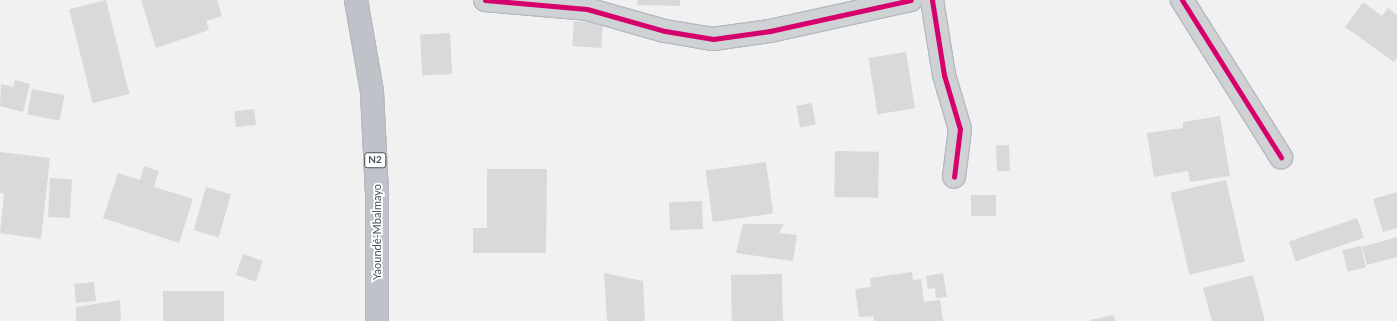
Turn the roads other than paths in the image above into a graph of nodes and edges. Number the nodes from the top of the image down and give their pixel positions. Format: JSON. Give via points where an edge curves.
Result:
{"nodes":[{"id":1,"x":356,"y":0,"type":"edge"},
{"id":2,"x":485,"y":0,"type":"edge"},
{"id":3,"x":911,"y":0,"type":"edge"},
{"id":4,"x":932,"y":0,"type":"edge"},
{"id":5,"x":1182,"y":0,"type":"edge"},
{"id":6,"x":1281,"y":157,"type":"dead end"},
{"id":7,"x":954,"y":177,"type":"dead end"},
{"id":8,"x":377,"y":321,"type":"edge"}],
"edges":[{"from":1,"to":8,"type":"highway","name":"Yaoundé-Mbalmayo","number":"N2","via":[[372,92],[377,196]]},
{"from":2,"to":3,"type":"street","via":[[587,9],[665,31],[713,39],[770,31]]},
{"from":4,"to":7,"type":"street","via":[[944,75],[960,129]]},
{"from":5,"to":6,"type":"street"}]}
